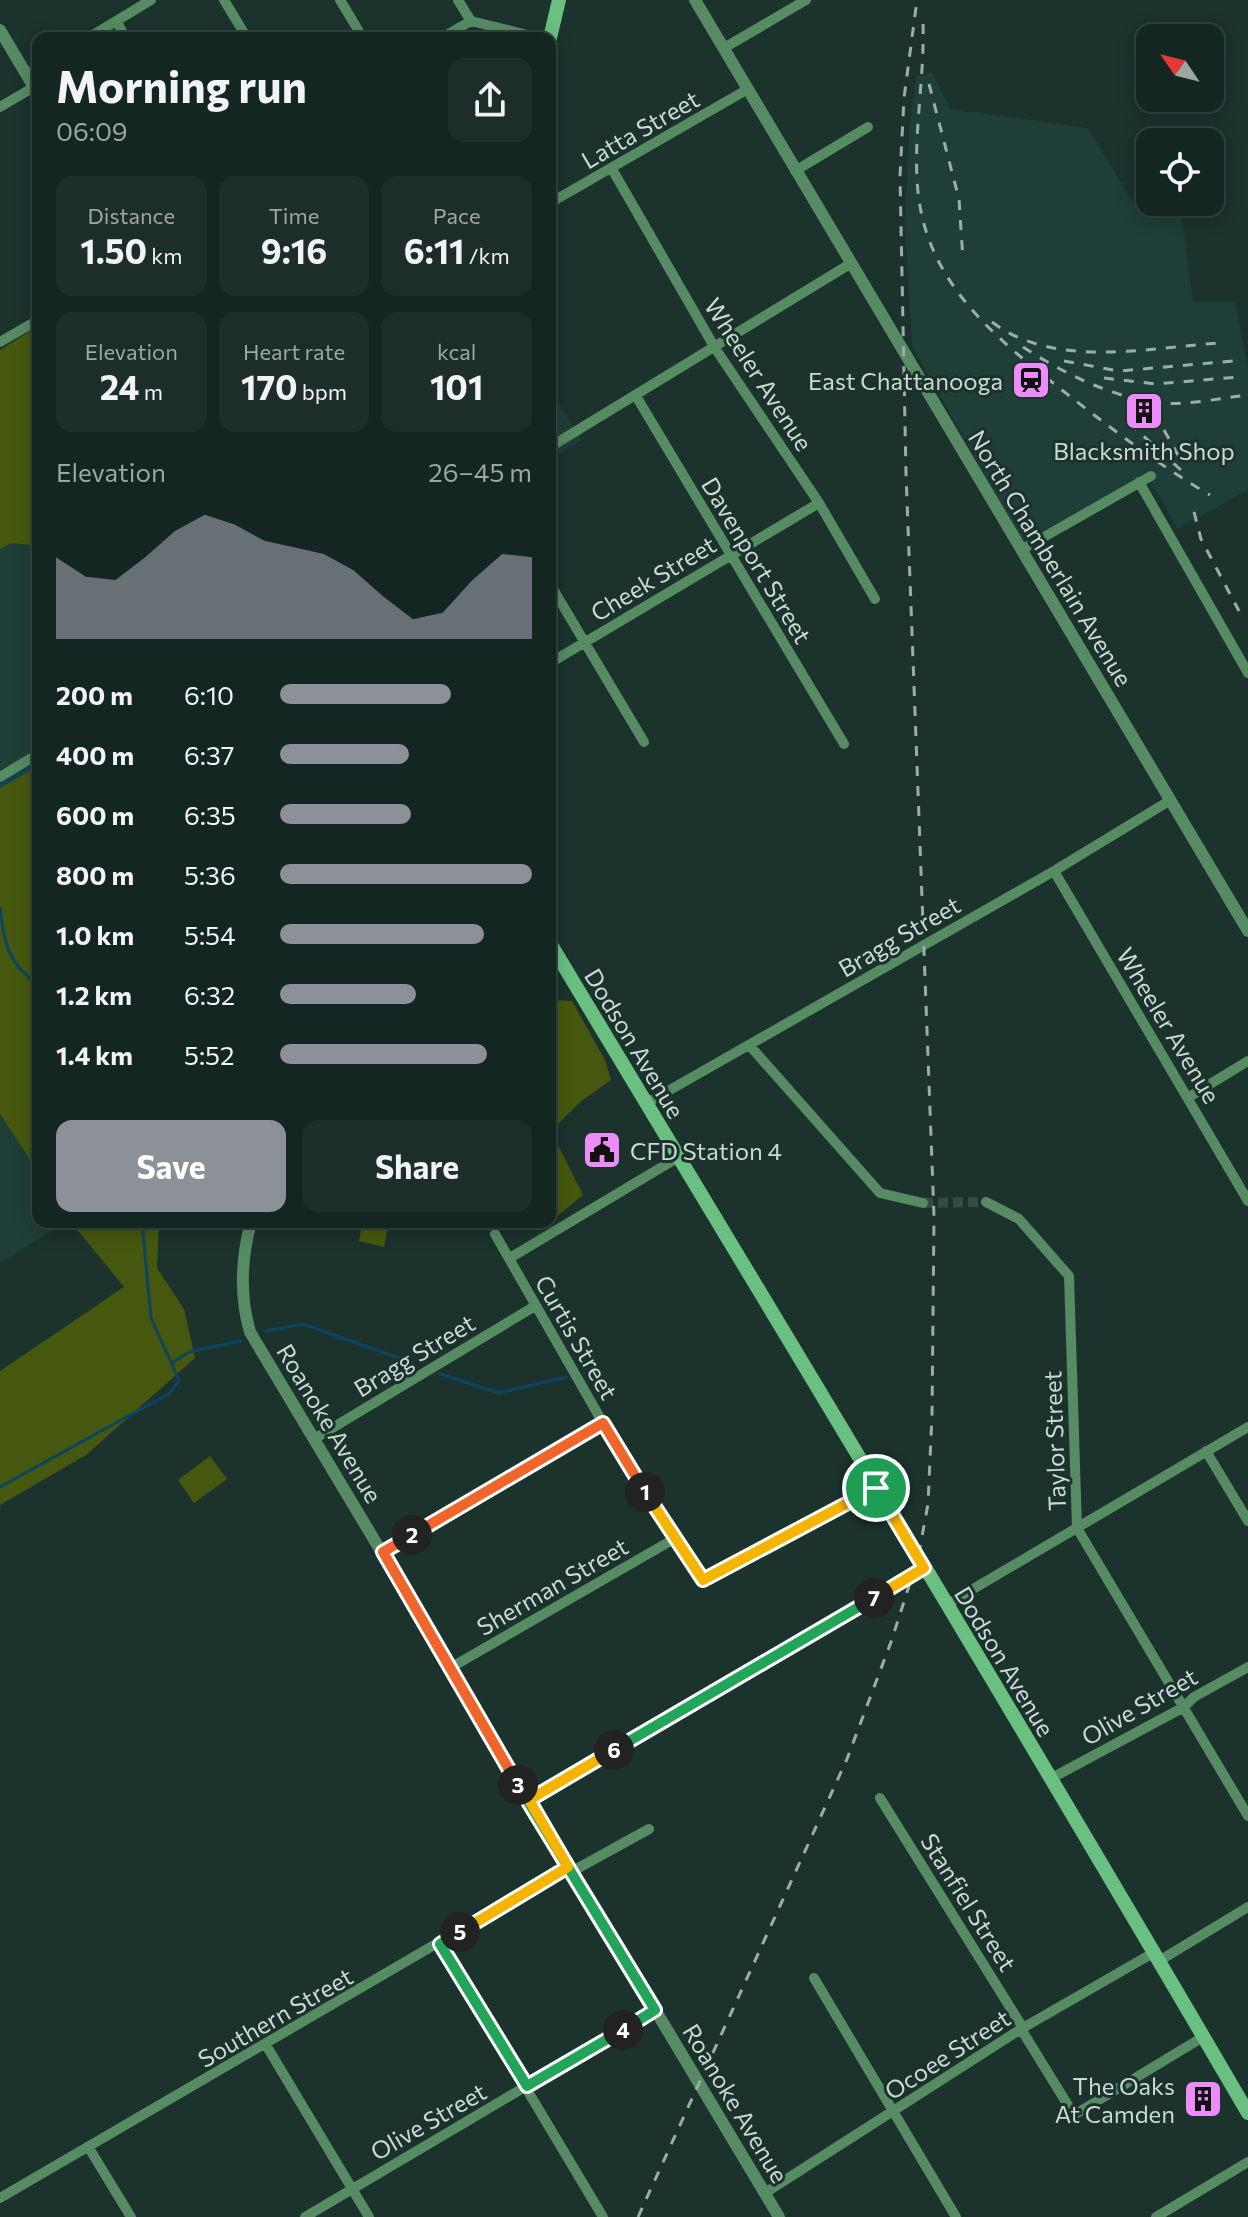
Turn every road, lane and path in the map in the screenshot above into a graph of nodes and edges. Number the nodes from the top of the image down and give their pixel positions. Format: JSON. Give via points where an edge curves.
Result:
{"nodes":[{"id":1,"x":151,"y":0,"type":"edge"},
{"id":2,"x":224,"y":0,"type":"edge"},
{"id":3,"x":340,"y":0,"type":"edge"},
{"id":4,"x":458,"y":0,"type":"edge"},
{"id":5,"x":559,"y":0,"type":"edge"},
{"id":6,"x":695,"y":0,"type":"edge"},
{"id":7,"x":806,"y":0,"type":"edge"},
{"id":8,"x":116,"y":21,"type":"junction"},
{"id":9,"x":471,"y":21,"type":"junction"},
{"id":10,"x":0,"y":30,"type":"edge"},
{"id":11,"x":98,"y":32,"type":"edge"},
{"id":12,"x":122,"y":32,"type":"edge"},
{"id":13,"x":243,"y":32,"type":"edge"},
{"id":14,"x":359,"y":32,"type":"edge"},
{"id":15,"x":452,"y":32,"type":"edge"},
{"id":16,"x":516,"y":32,"type":"edge"},
{"id":17,"x":551,"y":32,"type":"edge"},
{"id":18,"x":724,"y":48,"type":"junction"},
{"id":19,"x":32,"y":71,"type":"edge"},
{"id":20,"x":748,"y":89,"type":"junction"},
{"id":21,"x":32,"y":93,"type":"edge"},
{"id":22,"x":0,"y":107,"type":"edge"},
{"id":23,"x":868,"y":127,"type":"dead end"},
{"id":24,"x":612,"y":169,"type":"junction"},
{"id":25,"x":795,"y":171,"type":"junction"},
{"id":26,"x":556,"y":200,"type":"edge"},
{"id":27,"x":850,"y":264,"type":"junction"},
{"id":28,"x":32,"y":323,"type":"edge"},
{"id":29,"x":0,"y":342,"type":"edge"},
{"id":30,"x":715,"y":348,"type":"junction"},
{"id":31,"x":636,"y":396,"type":"junction"},
{"id":32,"x":556,"y":443,"type":"edge"},
{"id":33,"x":1151,"y":476,"type":"dead end"},
{"id":34,"x":1139,"y":482,"type":"junction"},
{"id":35,"x":819,"y":503,"type":"junction"},
{"id":36,"x":1021,"y":550,"type":"junction"},
{"id":37,"x":730,"y":555,"type":"junction"},
{"id":38,"x":556,"y":594,"type":"edge"},
{"id":39,"x":875,"y":599,"type":"dead end"},
{"id":40,"x":585,"y":642,"type":"junction"},
{"id":41,"x":556,"y":659,"type":"edge"},
{"id":42,"x":1248,"y":673,"type":"edge"},
{"id":43,"x":644,"y":742,"type":"dead end"},
{"id":44,"x":844,"y":744,"type":"dead end"},
{"id":45,"x":32,"y":758,"type":"edge"},
{"id":46,"x":0,"y":777,"type":"edge"},
{"id":47,"x":1169,"y":801,"type":"junction"},
{"id":48,"x":1054,"y":871,"type":"junction"},
{"id":49,"x":1248,"y":931,"type":"edge"},
{"id":50,"x":556,"y":953,"type":"edge"},
{"id":51,"x":750,"y":1046,"type":"junction"},
{"id":52,"x":1248,"y":1061,"type":"edge"},
{"id":53,"x":1189,"y":1097,"type":"junction"},
{"id":54,"x":647,"y":1103,"type":"junction"},
{"id":55,"x":677,"y":1158,"type":"junction"},
{"id":56,"x":1248,"y":1201,"type":"edge"},
{"id":57,"x":986,"y":1202,"type":"tunnel mouth"},
{"id":58,"x":923,"y":1203,"type":"tunnel mouth"},
{"id":59,"x":250,"y":1228,"type":"edge"},
{"id":60,"x":495,"y":1234,"type":"dead end"},
{"id":61,"x":510,"y":1258,"type":"junction"},
{"id":62,"x":535,"y":1306,"type":"junction"},
{"id":63,"x":603,"y":1423,"type":"junction"},
{"id":64,"x":1248,"y":1427,"type":"edge"},
{"id":65,"x":314,"y":1439,"type":"junction"},
{"id":66,"x":1206,"y":1451,"type":"junction"},
{"id":67,"x":876,"y":1488,"type":"junction"},
{"id":68,"x":1248,"y":1521,"type":"edge"},
{"id":69,"x":1077,"y":1528,"type":"junction"},
{"id":70,"x":674,"y":1539,"type":"junction"},
{"id":71,"x":383,"y":1552,"type":"junction"},
{"id":72,"x":924,"y":1568,"type":"junction"},
{"id":73,"x":946,"y":1605,"type":"junction"},
{"id":74,"x":1248,"y":1667,"type":"edge"},
{"id":75,"x":450,"y":1668,"type":"junction"},
{"id":76,"x":1184,"y":1707,"type":"junction"},
{"id":77,"x":1050,"y":1779,"type":"junction"},
{"id":78,"x":880,"y":1798,"type":"dead end"},
{"id":79,"x":529,"y":1800,"type":"junction"},
{"id":80,"x":1248,"y":1816,"type":"edge"},
{"id":81,"x":649,"y":1829,"type":"dead end"},
{"id":82,"x":569,"y":1870,"type":"junction"},
{"id":83,"x":1248,"y":1907,"type":"edge"},
{"id":84,"x":440,"y":1944,"type":"junction"},
{"id":85,"x":1156,"y":1957,"type":"junction"},
{"id":86,"x":814,"y":1978,"type":"dead end"},
{"id":87,"x":655,"y":2010,"type":"junction"},
{"id":88,"x":1022,"y":2028,"type":"junction"},
{"id":89,"x":1203,"y":2037,"type":"junction"},
{"id":90,"x":266,"y":2045,"type":"junction"},
{"id":91,"x":527,"y":2086,"type":"junction"},
{"id":92,"x":892,"y":2112,"type":"junction"},
{"id":93,"x":1248,"y":2113,"type":"edge"},
{"id":94,"x":89,"y":2148,"type":"junction"},
{"id":95,"x":1248,"y":2162,"type":"edge"},
{"id":96,"x":352,"y":2189,"type":"junction"},
{"id":97,"x":765,"y":2193,"type":"junction"},
{"id":98,"x":0,"y":2198,"type":"edge"},
{"id":99,"x":131,"y":2217,"type":"edge"},
{"id":100,"x":305,"y":2217,"type":"edge"},
{"id":101,"x":369,"y":2217,"type":"edge"},
{"id":102,"x":603,"y":2217,"type":"edge"},
{"id":103,"x":779,"y":2217,"type":"edge"},
{"id":104,"x":956,"y":2217,"type":"edge"},
{"id":105,"x":1156,"y":2217,"type":"edge"}],
"edges":[{"from":1,"to":8,"type":"street"},
{"from":2,"to":13,"type":"street"},
{"from":3,"to":14,"type":"street"},
{"from":4,"to":9,"type":"street"},
{"from":5,"to":17,"type":"main road"},
{"from":6,"to":18,"type":"street","name":"North Chamberlain Avenue"},
{"from":7,"to":18,"type":"street"},
{"from":8,"to":11,"type":"street"},
{"from":8,"to":12,"type":"street"},
{"from":9,"to":15,"type":"street"},
{"from":9,"to":16,"type":"street"},
{"from":10,"to":19,"type":"street"},
{"from":18,"to":20,"type":"street","name":"North Chamberlain Avenue"},
{"from":20,"to":24,"type":"street","name":"Latta Street"},
{"from":20,"to":25,"type":"street","name":"North Chamberlain Avenue"},
{"from":21,"to":22,"type":"street"},
{"from":23,"to":25,"type":"street"},
{"from":24,"to":26,"type":"street","name":"Latta Street"},
{"from":24,"to":30,"type":"street","name":"Wheeler Avenue"},
{"from":25,"to":27,"type":"street","name":"North Chamberlain Avenue"},
{"from":27,"to":30,"type":"street"},
{"from":27,"to":36,"type":"street","name":"North Chamberlain Avenue"},
{"from":28,"to":29,"type":"street"},
{"from":30,"to":31,"type":"street"},
{"from":30,"to":35,"type":"street","name":"Wheeler Avenue"},
{"from":31,"to":32,"type":"street"},
{"from":31,"to":37,"type":"street","name":"Davenport Street"},
{"from":33,"to":34,"type":"street"},
{"from":34,"to":36,"type":"street"},
{"from":34,"to":42,"type":"street"},
{"from":35,"to":37,"type":"street","name":"Cheek Street"},
{"from":35,"to":39,"type":"street","name":"Wheeler Avenue"},
{"from":36,"to":47,"type":"street","name":"North Chamberlain Avenue"},
{"from":37,"to":40,"type":"street","name":"Cheek Street"},
{"from":37,"to":44,"type":"street","name":"Davenport Street"},
{"from":38,"to":40,"type":"street"},
{"from":40,"to":41,"type":"street","name":"Cheek Street"},
{"from":40,"to":43,"type":"street"},
{"from":45,"to":46,"type":"street"},
{"from":47,"to":48,"type":"street","name":"Bragg Street"},
{"from":47,"to":49,"type":"street","name":"North Chamberlain Avenue"},
{"from":48,"to":51,"type":"street","name":"Bragg Street"},
{"from":48,"to":53,"type":"street","name":"Wheeler Avenue"},
{"from":50,"to":54,"type":"main road","name":"Dodson Avenue"},
{"from":51,"to":54,"type":"street","name":"Bragg Street"},
{"from":51,"to":58,"type":"street","via":[[880,1193]]},
{"from":52,"to":53,"type":"street"},
{"from":53,"to":56,"type":"street","name":"Wheeler Avenue"},
{"from":54,"to":55,"type":"main road","name":"Dodson Avenue"},
{"from":55,"to":61,"type":"street"},
{"from":55,"to":67,"type":"main road","name":"Dodson Avenue","via":[[809,1368]]},
{"from":57,"to":69,"type":"street","name":"Taylor Street","via":[[1019,1219],[1069,1276]]},
{"from":59,"to":65,"type":"street","name":"Roanoke Avenue","via":[[241,1275],[243,1308],[255,1341]]},
{"from":60,"to":61,"type":"street","name":"Curtis Street"},
{"from":61,"to":62,"type":"street","name":"Curtis Street"},
{"from":62,"to":63,"type":"street","name":"Curtis Street"},
{"from":62,"to":65,"type":"street","name":"Bragg Street"},
{"from":63,"to":70,"type":"street","name":"Curtis Street"},
{"from":63,"to":71,"type":"street"},
{"from":64,"to":66,"type":"street"},
{"from":65,"to":71,"type":"street","name":"Roanoke Avenue"},
{"from":66,"to":68,"type":"street"},
{"from":66,"to":69,"type":"street"},
{"from":67,"to":70,"type":"street","name":"Curtis Street","via":[[703,1580]]},
{"from":67,"to":72,"type":"main road","name":"Dodson Avenue"},
{"from":69,"to":73,"type":"street"},
{"from":69,"to":76,"type":"street","name":"Taylor Street"},
{"from":70,"to":75,"type":"street","name":"Sherman Street"},
{"from":71,"to":75,"type":"street","name":"Roanoke Avenue"},
{"from":72,"to":73,"type":"main road","name":"Dodson Avenue"},
{"from":72,"to":79,"type":"street"},
{"from":73,"to":77,"type":"main road","name":"Dodson Avenue"},
{"from":74,"to":76,"type":"street","name":"Olive Street"},
{"from":75,"to":79,"type":"street","name":"Roanoke Avenue"},
{"from":76,"to":77,"type":"street","name":"Olive Street"},
{"from":76,"to":80,"type":"street","name":"Taylor Street"},
{"from":77,"to":85,"type":"main road","name":"Dodson Avenue"},
{"from":78,"to":88,"type":"street","name":"Stanfiel Street"},
{"from":79,"to":82,"type":"street","name":"Roanoke Avenue"},
{"from":81,"to":82,"type":"street","name":"Southern Street"},
{"from":82,"to":84,"type":"street","name":"Southern Street"},
{"from":82,"to":87,"type":"street","name":"Roanoke Avenue"},
{"from":83,"to":85,"type":"street","name":"Ocoee Street"},
{"from":84,"to":90,"type":"street","name":"Southern Street"},
{"from":84,"to":91,"type":"street"},
{"from":85,"to":88,"type":"street","name":"Ocoee Street"},
{"from":85,"to":89,"type":"main road","name":"Dodson Avenue"},
{"from":86,"to":92,"type":"street"},
{"from":87,"to":91,"type":"street","name":"Olive Street"},
{"from":87,"to":97,"type":"street","name":"Roanoke Avenue"},
{"from":88,"to":89,"type":"street","name":"Stanfiel Street","via":[[1074,2115]]},
{"from":88,"to":92,"type":"street","name":"Ocoee Street"},
{"from":89,"to":93,"type":"main road","name":"Dodson Avenue"},
{"from":90,"to":94,"type":"street","name":"Southern Street"},
{"from":90,"to":96,"type":"street"},
{"from":91,"to":96,"type":"street","name":"Olive Street"},
{"from":91,"to":102,"type":"street"},
{"from":92,"to":97,"type":"street","name":"Ocoee Street"},
{"from":92,"to":104,"type":"street"},
{"from":94,"to":98,"type":"street","name":"Southern Street"},
{"from":94,"to":99,"type":"street"},
{"from":95,"to":105,"type":"street"},
{"from":96,"to":100,"type":"street","name":"Olive Street"},
{"from":96,"to":101,"type":"street"},
{"from":97,"to":103,"type":"street","name":"Roanoke Avenue"}]}
